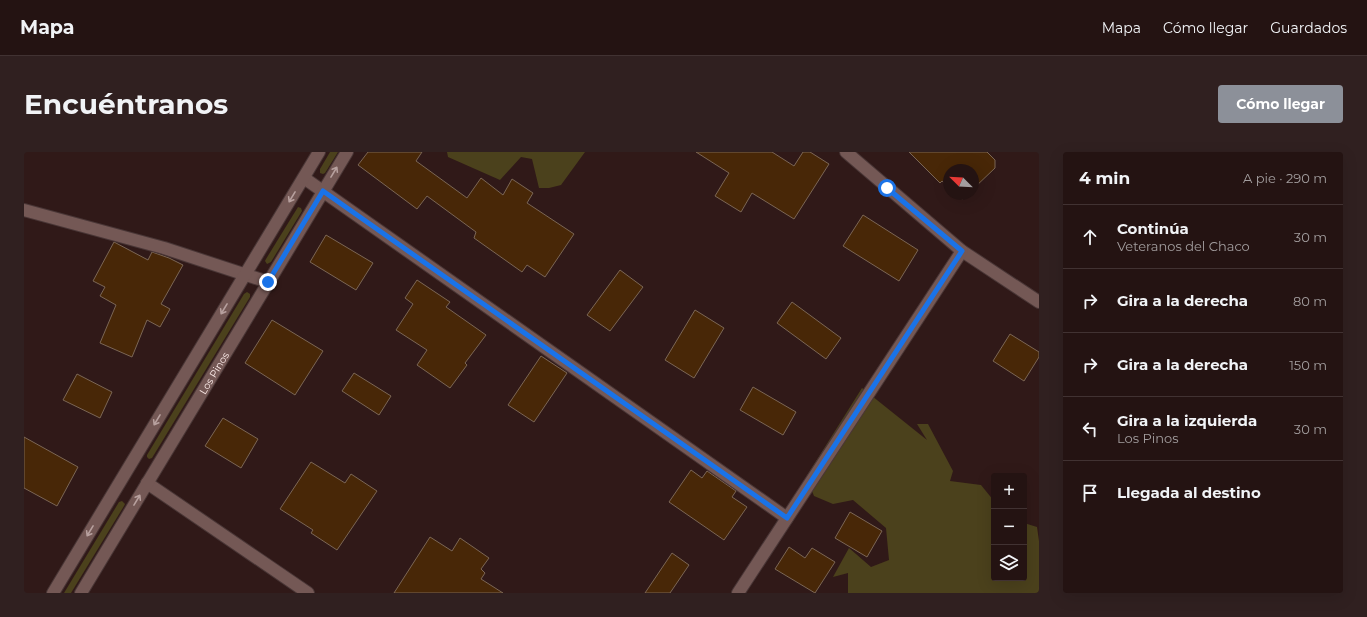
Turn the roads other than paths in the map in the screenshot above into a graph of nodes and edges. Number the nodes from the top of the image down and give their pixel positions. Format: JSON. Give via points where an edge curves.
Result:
{"nodes":[{"id":1,"x":319,"y":152,"type":"edge"},
{"id":2,"x":347,"y":152,"type":"edge"},
{"id":3,"x":846,"y":152,"type":"edge"},
{"id":4,"x":304,"y":178,"type":"junction"},
{"id":5,"x":323,"y":191,"type":"junction"},
{"id":6,"x":24,"y":210,"type":"edge"},
{"id":7,"x":962,"y":251,"type":"junction"},
{"id":8,"x":244,"y":275,"type":"junction"},
{"id":9,"x":268,"y":282,"type":"junction"},
{"id":10,"x":1039,"y":302,"type":"edge"},
{"id":11,"x":147,"y":483,"type":"junction"},
{"id":12,"x":787,"y":518,"type":"junction"},
{"id":13,"x":53,"y":593,"type":"edge"},
{"id":14,"x":81,"y":593,"type":"edge"},
{"id":15,"x":308,"y":593,"type":"edge"},
{"id":16,"x":738,"y":593,"type":"edge"}],
"edges":[{"from":1,"to":4,"type":"street"},
{"from":5,"to":2,"type":"street","name":"Los Pinos","one_way":true},
{"from":3,"to":7,"type":"street"},
{"from":4,"to":5,"type":"street"},
{"from":4,"to":8,"type":"street","one_way":true},
{"from":5,"to":9,"type":"street","name":"Los Pinos"},
{"from":5,"to":12,"type":"street"},
{"from":6,"to":8,"type":"street","via":[[164,248]]},
{"from":7,"to":10,"type":"street"},
{"from":7,"to":12,"type":"street"},
{"from":8,"to":9,"type":"street"},
{"from":8,"to":13,"type":"street","one_way":true},
{"from":9,"to":11,"type":"street","name":"Los Pinos"},
{"from":14,"to":11,"type":"street","name":"Los Pinos","one_way":true},
{"from":11,"to":15,"type":"street"},
{"from":12,"to":16,"type":"street"}]}
